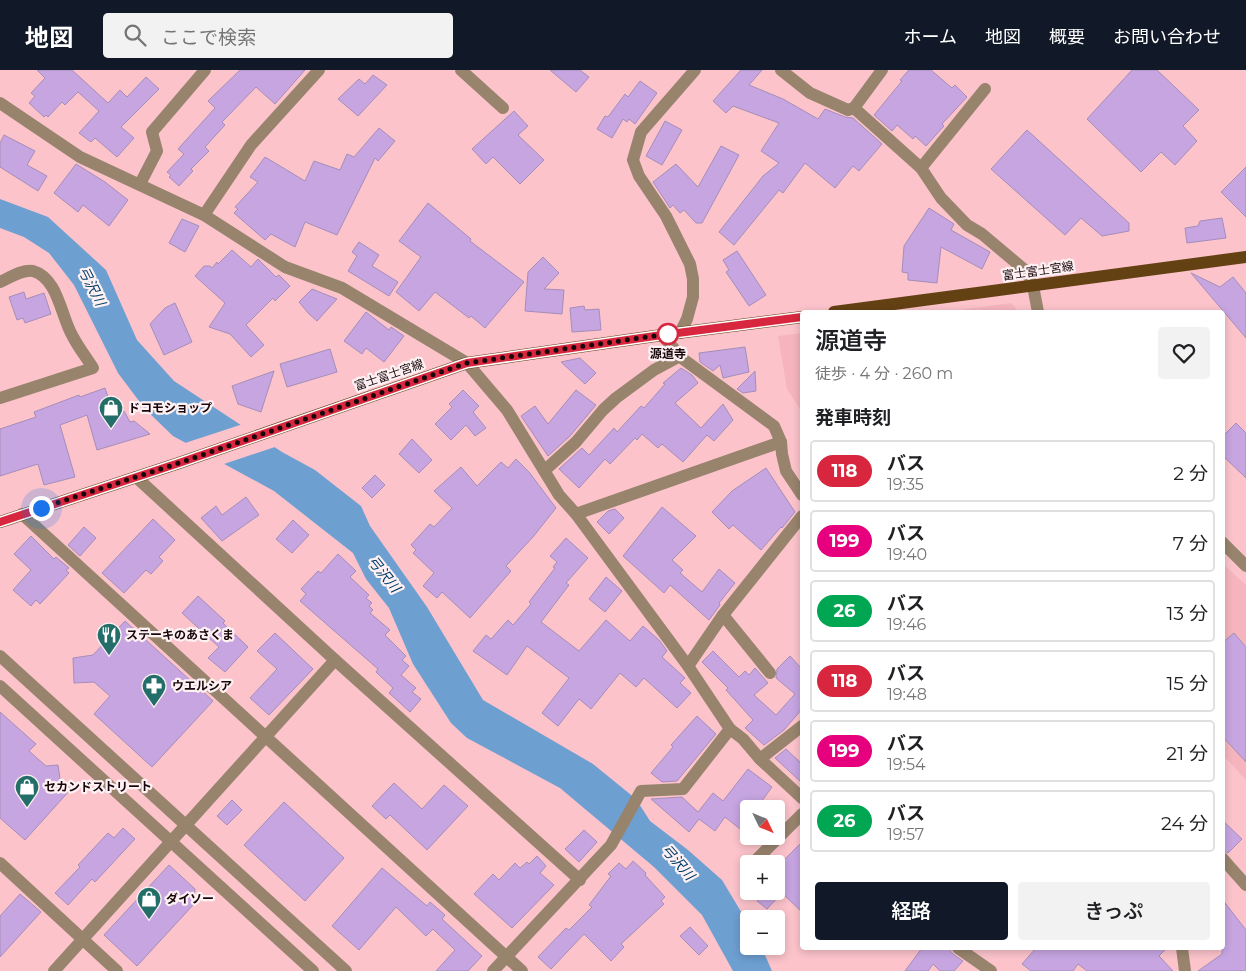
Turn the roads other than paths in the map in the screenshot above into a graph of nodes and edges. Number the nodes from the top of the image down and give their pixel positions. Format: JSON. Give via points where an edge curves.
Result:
{"nodes":[{"id":1,"x":205,"y":70,"type":"edge"},
{"id":2,"x":319,"y":70,"type":"edge"},
{"id":3,"x":461,"y":70,"type":"edge"},
{"id":4,"x":695,"y":70,"type":"edge"},
{"id":5,"x":781,"y":70,"type":"edge"},
{"id":6,"x":882,"y":70,"type":"edge"},
{"id":7,"x":985,"y":90,"type":"dead end"},
{"id":8,"x":0,"y":103,"type":"edge"},
{"id":9,"x":502,"y":108,"type":"dead end"},
{"id":10,"x":854,"y":108,"type":"junction"},
{"id":11,"x":921,"y":168,"type":"junction"},
{"id":12,"x":140,"y":184,"type":"junction"},
{"id":13,"x":204,"y":215,"type":"junction"},
{"id":14,"x":1246,"y":257,"type":"edge"},
{"id":15,"x":0,"y":282,"type":"edge"},
{"id":16,"x":1033,"y":286,"type":"junction"},
{"id":17,"x":849,"y":310,"type":"edge"},
{"id":18,"x":1038,"y":310,"type":"edge"},
{"id":19,"x":800,"y":317,"type":"edge"},
{"id":20,"x":680,"y":333,"type":"junction"},
{"id":21,"x":662,"y":335,"type":"junction"},
{"id":22,"x":680,"y":356,"type":"junction"},
{"id":23,"x":467,"y":363,"type":"junction"},
{"id":24,"x":0,"y":398,"type":"edge"},
{"id":25,"x":781,"y":442,"type":"junction"},
{"id":26,"x":544,"y":470,"type":"junction"},
{"id":27,"x":136,"y":477,"type":"junction"},
{"id":28,"x":800,"y":492,"type":"edge"},
{"id":29,"x":22,"y":514,"type":"junction"},
{"id":30,"x":576,"y":514,"type":"junction"},
{"id":31,"x":800,"y":518,"type":"edge"},
{"id":32,"x":0,"y":522,"type":"edge"},
{"id":33,"x":1225,"y":545,"type":"edge"},
{"id":34,"x":1246,"y":566,"type":"edge"},
{"id":35,"x":723,"y":614,"type":"junction"},
{"id":36,"x":0,"y":656,"type":"edge"},
{"id":37,"x":335,"y":660,"type":"junction"},
{"id":38,"x":688,"y":666,"type":"junction"},
{"id":39,"x":770,"y":673,"type":"dead end"},
{"id":40,"x":0,"y":686,"type":"edge"},
{"id":41,"x":800,"y":728,"type":"edge"},
{"id":42,"x":730,"y":729,"type":"junction"},
{"id":43,"x":266,"y":738,"type":"junction"},
{"id":44,"x":760,"y":759,"type":"junction"},
{"id":45,"x":800,"y":796,"type":"edge"},
{"id":46,"x":800,"y":816,"type":"edge"},
{"id":47,"x":186,"y":825,"type":"junction"},
{"id":48,"x":171,"y":842,"type":"junction"},
{"id":49,"x":761,"y":855,"type":"edge"},
{"id":50,"x":1225,"y":861,"type":"edge"},
{"id":51,"x":0,"y":863,"type":"edge"},
{"id":52,"x":580,"y":880,"type":"junction"},
{"id":53,"x":1246,"y":885,"type":"edge"},
{"id":54,"x":82,"y":939,"type":"junction"},
{"id":55,"x":961,"y":950,"type":"edge"},
{"id":56,"x":1182,"y":950,"type":"edge"},
{"id":57,"x":506,"y":957,"type":"junction"},
{"id":58,"x":54,"y":971,"type":"edge"},
{"id":59,"x":117,"y":971,"type":"edge"},
{"id":60,"x":313,"y":971,"type":"edge"},
{"id":61,"x":346,"y":971,"type":"edge"},
{"id":62,"x":493,"y":971,"type":"edge"},
{"id":63,"x":522,"y":971,"type":"edge"},
{"id":64,"x":991,"y":971,"type":"edge"},
{"id":65,"x":1185,"y":971,"type":"edge"}],
"edges":[{"from":1,"to":12,"type":"street","via":[[152,132],[157,151]]},
{"from":2,"to":13,"type":"street","via":[[251,145]]},
{"from":3,"to":9,"type":"street"},
{"from":4,"to":20,"type":"street","via":[[641,132],[633,160],[690,264],[693,297]]},
{"from":5,"to":10,"type":"street","via":[[810,93],[848,110]]},
{"from":6,"to":10,"type":"street"},
{"from":7,"to":11,"type":"street"},
{"from":8,"to":12,"type":"street","via":[[80,157]]},
{"from":10,"to":11,"type":"street"},
{"from":11,"to":16,"type":"street","via":[[940,198],[967,225],[1026,271]]},
{"from":12,"to":13,"type":"street"},
{"from":13,"to":23,"type":"street","via":[[284,267],[342,288]]},
{"from":14,"to":16,"type":"main road","name":"富士富士宮線"},
{"from":15,"to":24,"type":"street","via":[[32,271],[48,279],[71,334],[94,368]]},
{"from":16,"to":17,"type":"main road","name":"富士富士宮線"},
{"from":16,"to":18,"type":"street"},
{"from":19,"to":20,"type":"main road","name":"富士富士宮線"},
{"from":20,"to":21,"type":"main road","name":"富士富士宮線"},
{"from":21,"to":22,"type":"street"},
{"from":21,"to":23,"type":"main road","name":"富士富士宮線"},
{"from":22,"to":25,"type":"street","via":[[774,426]]},
{"from":22,"to":26,"type":"street","via":[[654,370],[616,398],[576,442]]},
{"from":23,"to":26,"type":"street","via":[[507,410]]},
{"from":23,"to":27,"type":"main road","name":"富士富士宮線"},
{"from":25,"to":28,"type":"street","via":[[786,471]]},
{"from":25,"to":30,"type":"street"},
{"from":26,"to":30,"type":"street","via":[[559,495]]},
{"from":27,"to":29,"type":"main road","name":"富士富士宮線"},
{"from":27,"to":37,"type":"street"},
{"from":29,"to":32,"type":"main road","name":"富士富士宮線"},
{"from":29,"to":43,"type":"street"},
{"from":30,"to":38,"type":"street"},
{"from":31,"to":35,"type":"street"},
{"from":33,"to":34,"type":"street"},
{"from":35,"to":38,"type":"street"},
{"from":35,"to":39,"type":"street"},
{"from":36,"to":47,"type":"street"},
{"from":37,"to":43,"type":"street"},
{"from":37,"to":52,"type":"street"},
{"from":38,"to":42,"type":"street"},
{"from":40,"to":48,"type":"street"},
{"from":41,"to":44,"type":"street"},
{"from":42,"to":44,"type":"street"},
{"from":42,"to":52,"type":"street","via":[[684,788],[641,791],[612,845]]},
{"from":43,"to":47,"type":"street"},
{"from":43,"to":57,"type":"street"},
{"from":44,"to":45,"type":"street"},
{"from":46,"to":49,"type":"street"},
{"from":47,"to":48,"type":"street"},
{"from":47,"to":61,"type":"street"},
{"from":48,"to":54,"type":"street"},
{"from":48,"to":60,"type":"street"},
{"from":50,"to":53,"type":"street"},
{"from":51,"to":54,"type":"street"},
{"from":52,"to":57,"type":"street"},
{"from":54,"to":58,"type":"street"},
{"from":54,"to":59,"type":"street"},
{"from":55,"to":64,"type":"street"},
{"from":56,"to":65,"type":"street"},
{"from":57,"to":62,"type":"street"},
{"from":57,"to":63,"type":"street"}]}
